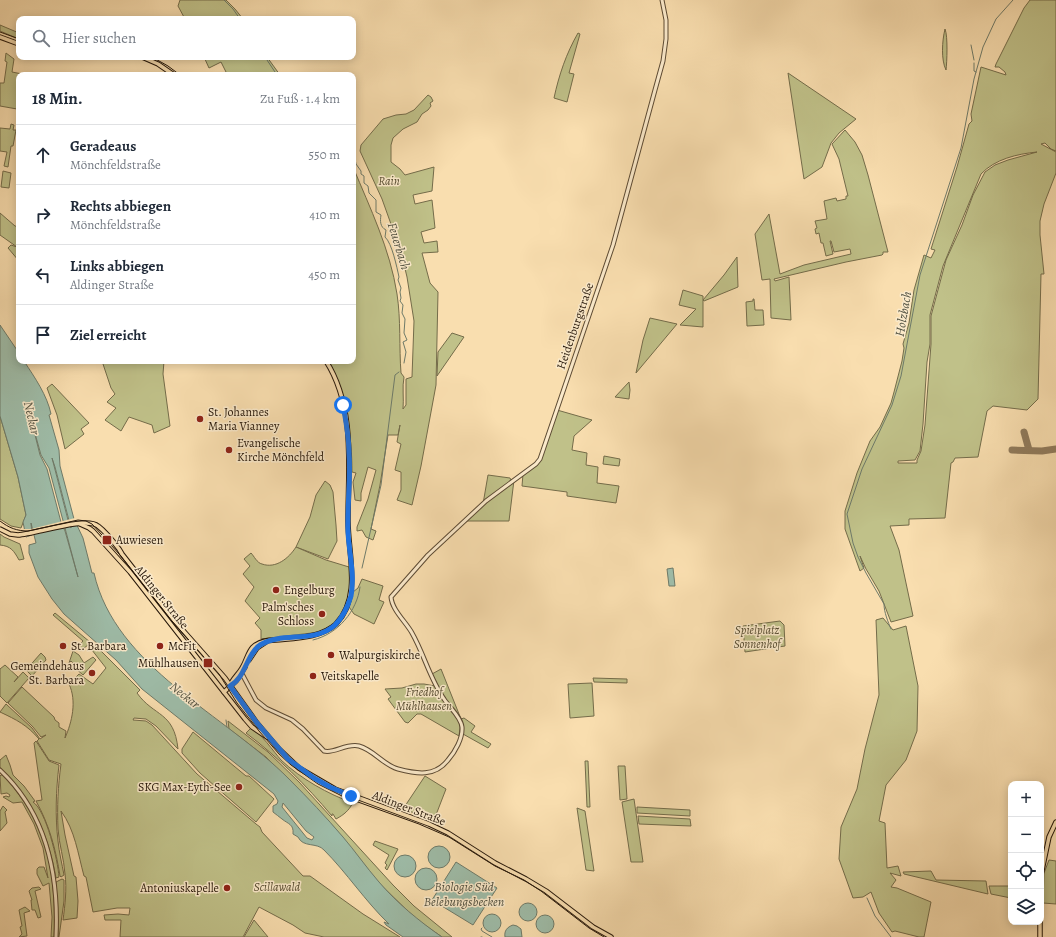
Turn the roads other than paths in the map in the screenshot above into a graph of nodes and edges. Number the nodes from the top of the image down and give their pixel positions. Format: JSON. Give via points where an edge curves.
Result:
{"nodes":[{"id":1,"x":662,"y":0,"type":"edge"},
{"id":2,"x":0,"y":36,"type":"edge"},
{"id":3,"x":16,"y":43,"type":"edge"},
{"id":4,"x":149,"y":60,"type":"edge"},
{"id":5,"x":170,"y":72,"type":"edge"},
{"id":6,"x":328,"y":364,"type":"edge"},
{"id":7,"x":79,"y":524,"type":"junction"},
{"id":8,"x":0,"y":529,"type":"edge"},
{"id":9,"x":122,"y":554,"type":"junction"},
{"id":10,"x":116,"y":557,"type":"junction"},
{"id":11,"x":241,"y":672,"type":"junction"},
{"id":12,"x":225,"y":679,"type":"junction"},
{"id":13,"x":232,"y":681,"type":"junction"},
{"id":14,"x":236,"y":681,"type":"junction"},
{"id":15,"x":247,"y":682,"type":"junction"},
{"id":16,"x":230,"y":686,"type":"junction"},
{"id":17,"x":224,"y":692,"type":"junction"},
{"id":18,"x":271,"y":741,"type":"junction"},
{"id":19,"x":0,"y":770,"type":"edge"},
{"id":20,"x":1056,"y":822,"type":"edge"},
{"id":21,"x":1044,"y":861,"type":"edge"},
{"id":22,"x":1040,"y":925,"type":"edge"},
{"id":23,"x":56,"y":937,"type":"edge"},
{"id":24,"x":611,"y":937,"type":"edge"},
{"id":25,"x":1040,"y":937,"type":"edge"}],
"edges":[{"from":1,"to":15,"type":"street","name":"Heidenburgstraße","via":[[666,20],[663,60],[613,245],[540,459],[486,501],[428,555],[391,597],[394,606],[412,632],[443,698],[461,723],[462,732],[450,758],[439,769],[424,773],[390,766],[358,746],[326,752],[292,720],[266,708],[256,700]]},
{"from":2,"to":3,"type":"main road"},
{"from":4,"to":5,"type":"main road"},
{"from":6,"to":11,"type":"main road","via":[[337,383],[348,434],[351,595],[344,613],[336,624],[325,632],[263,641],[250,651]]},
{"from":7,"to":8,"type":"main road","via":[[18,535]]},
{"from":7,"to":9,"type":"main road","name":"Aldinger Straße","via":[[98,525]]},
{"from":7,"to":10,"type":"main road","name":"Aldinger Straße","via":[[93,531]]},
{"from":9,"to":10,"type":"main road"},
{"from":9,"to":12,"type":"main road","name":"Aldinger Straße","via":[[172,618]]},
{"from":10,"to":17,"type":"main road","name":"Aldinger Straße"},
{"from":11,"to":13,"type":"main road"},
{"from":11,"to":14,"type":"main road"},
{"from":11,"to":15,"type":"street"},
{"from":12,"to":13,"type":"main road"},
{"from":12,"to":16,"type":"main road","name":"Aldinger Straße"},
{"from":13,"to":16,"type":"main road"},
{"from":14,"to":15,"type":"street"},
{"from":14,"to":16,"type":"main road"},
{"from":16,"to":17,"type":"main road"},
{"from":16,"to":18,"type":"main road","name":"Aldinger Straße"},
{"from":17,"to":18,"type":"main road","name":"Aldinger Straße","via":[[248,724]]},
{"from":18,"to":24,"type":"main road","name":"Aldinger Straße","via":[[299,768],[330,787],[438,828],[546,891],[593,927]]},
{"from":19,"to":23,"type":"street","via":[[26,801],[44,837],[55,887]]},
{"from":20,"to":21,"type":"main road","via":[[1049,837]]},
{"from":22,"to":25,"type":"main road"}]}
